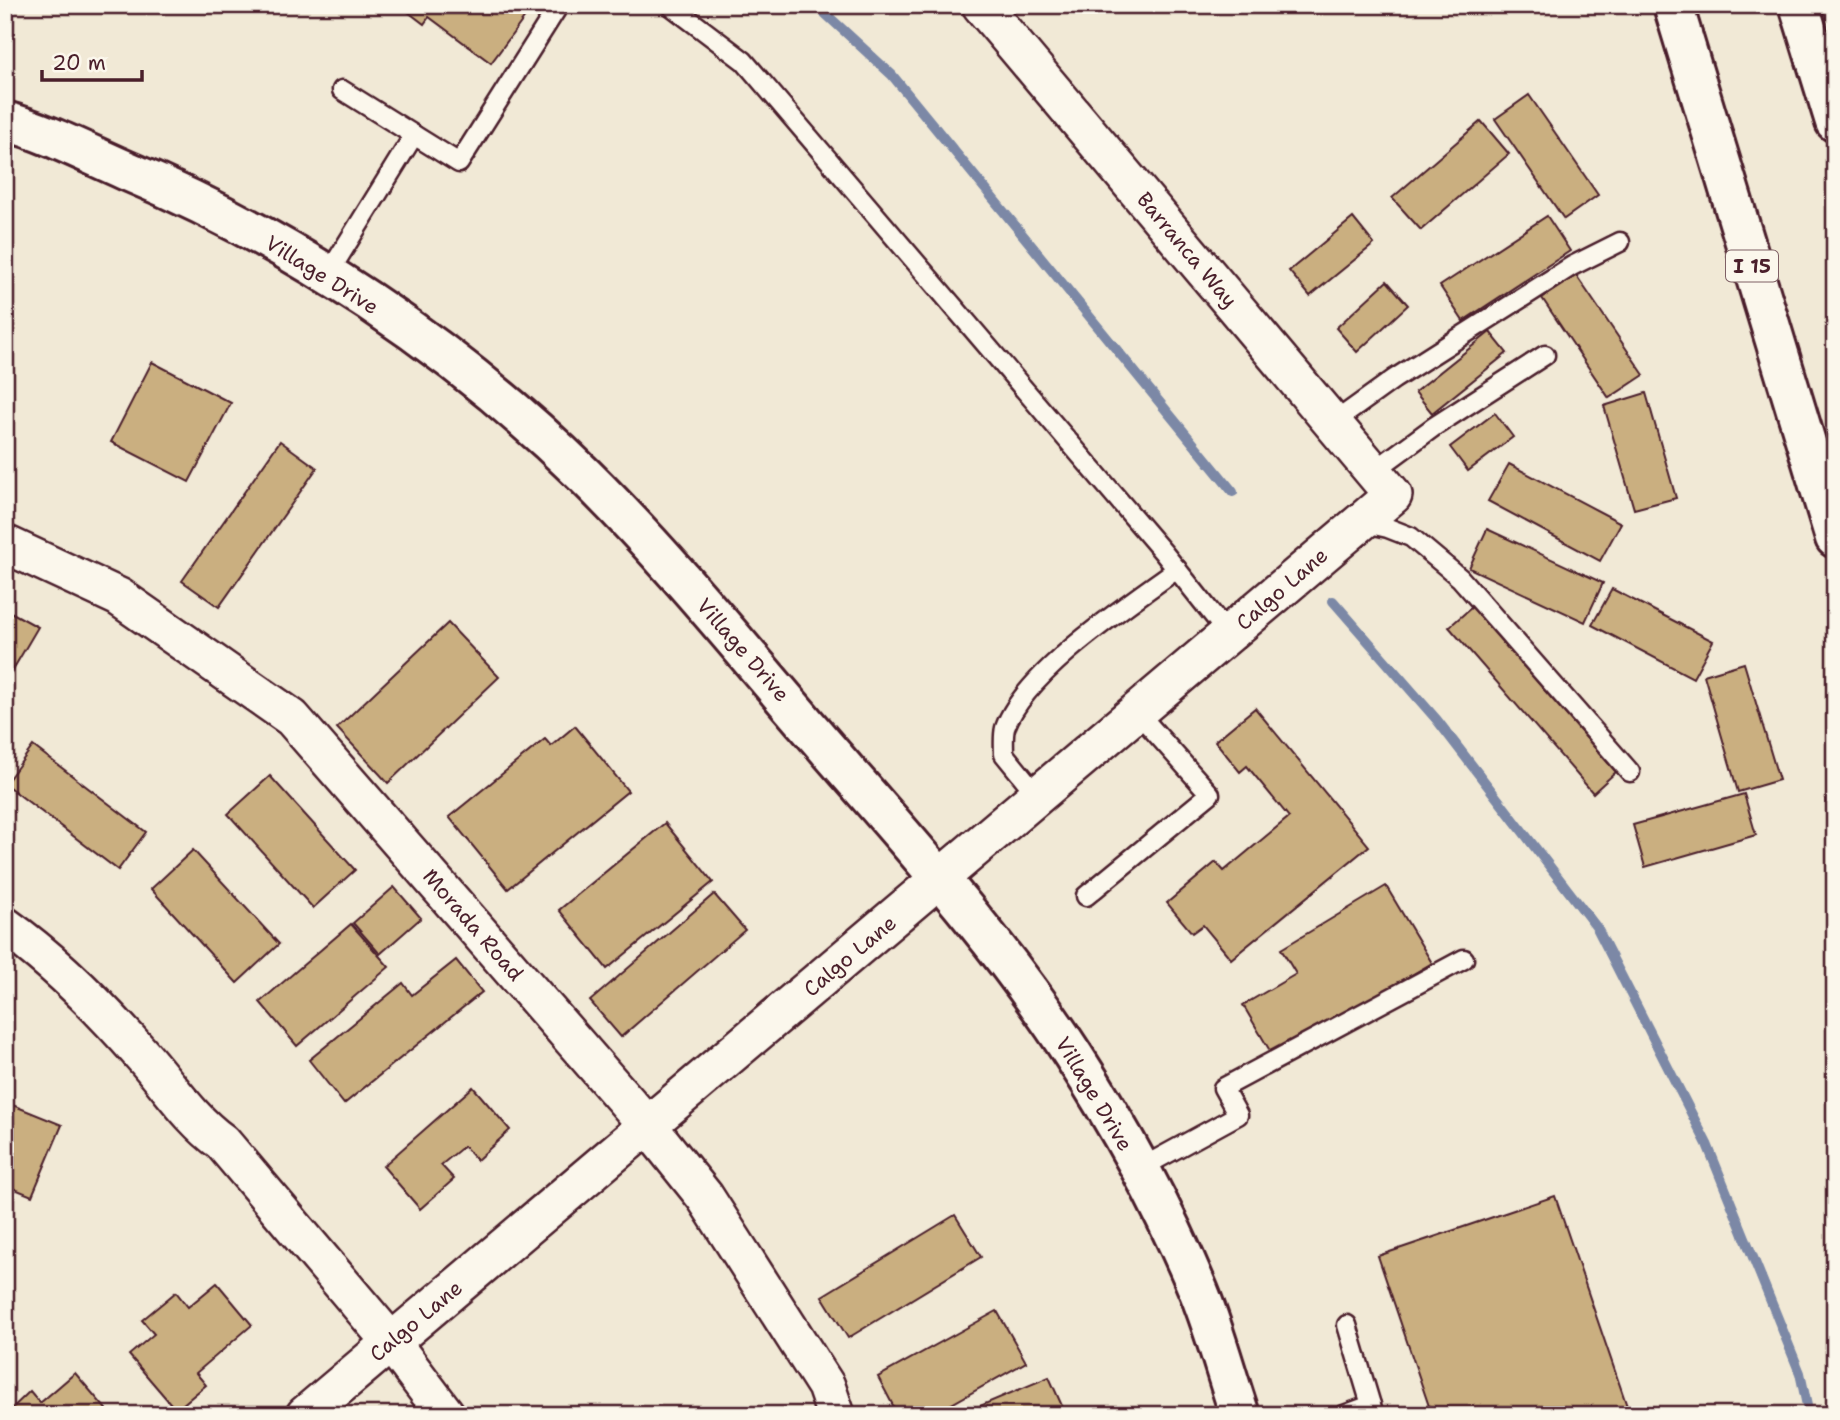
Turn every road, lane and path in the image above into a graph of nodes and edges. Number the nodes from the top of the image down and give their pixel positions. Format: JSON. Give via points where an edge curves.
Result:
{"nodes":[{"id":1,"x":559,"y":5,"type":"edge"},
{"id":2,"x":670,"y":5,"type":"edge"},
{"id":3,"x":981,"y":5,"type":"edge"},
{"id":4,"x":1673,"y":5,"type":"edge"},
{"id":5,"x":1799,"y":5,"type":"edge"},
{"id":6,"x":342,"y":90,"type":"dead end"},
{"id":7,"x":5,"y":121,"type":"edge"},
{"id":8,"x":1835,"y":122,"type":"edge"},
{"id":9,"x":414,"y":135,"type":"junction"},
{"id":10,"x":1620,"y":242,"type":"dead end"},
{"id":11,"x":327,"y":276,"type":"junction"},
{"id":12,"x":1545,"y":355,"type":"dead end"},
{"id":13,"x":1333,"y":423,"type":"junction"},
{"id":14,"x":1383,"y":483,"type":"junction"},
{"id":15,"x":1361,"y":522,"type":"junction"},
{"id":16,"x":1834,"y":535,"type":"edge"},
{"id":17,"x":5,"y":544,"type":"edge"},
{"id":18,"x":1177,"y":569,"type":"junction"},
{"id":19,"x":1229,"y":635,"type":"junction"},
{"id":20,"x":1138,"y":713,"type":"junction"},
{"id":21,"x":1630,"y":772,"type":"dead end"},
{"id":22,"x":1039,"y":797,"type":"junction"},
{"id":23,"x":940,"y":880,"type":"junction"},
{"id":24,"x":1086,"y":896,"type":"dead end"},
{"id":25,"x":5,"y":926,"type":"edge"},
{"id":26,"x":1464,"y":959,"type":"dead end"},
{"id":27,"x":648,"y":1126,"type":"junction"},
{"id":28,"x":1139,"y":1169,"type":"junction"},
{"id":29,"x":1347,"y":1325,"type":"dead end"},
{"id":30,"x":391,"y":1342,"type":"junction"},
{"id":31,"x":1372,"y":1410,"type":"edge"},
{"id":32,"x":305,"y":1415,"type":"edge"},
{"id":33,"x":446,"y":1415,"type":"edge"},
{"id":34,"x":836,"y":1415,"type":"edge"},
{"id":35,"x":1240,"y":1415,"type":"edge"},
{"id":36,"x":1344,"y":1415,"type":"edge"}],
"edges":[{"from":1,"to":9,"type":"lane","via":[[459,163]]},
{"from":2,"to":18,"type":"lane","via":[[744,61]]},
{"from":3,"to":13,"type":"street","name":"Barranca Way"},
{"from":4,"to":16,"type":"main road","number":"I 15"},
{"from":5,"to":8,"type":"main road"},
{"from":6,"to":9,"type":"lane"},
{"from":7,"to":11,"type":"main road","name":"Village Drive","via":[[189,197]]},
{"from":9,"to":11,"type":"lane"},
{"from":10,"to":13,"type":"lane","via":[[1560,273]]},
{"from":11,"to":23,"type":"main road","name":"Village Drive","via":[[478,382],[583,474],[684,582]]},
{"from":12,"to":14,"type":"lane","via":[[1435,426]]},
{"from":13,"to":14,"type":"street","name":"Barranca Way"},
{"from":14,"to":15,"type":"street","name":"Calgo Lane"},
{"from":15,"to":19,"type":"street","name":"Calgo Lane"},
{"from":15,"to":21,"type":"lane","via":[[1411,537],[1460,578]]},
{"from":17,"to":27,"type":"street","name":"Morada Road","via":[[120,597],[292,718]]},
{"from":18,"to":19,"type":"lane"},
{"from":18,"to":22,"type":"lane","via":[[1092,631],[1025,693],[1004,730],[1004,754]]},
{"from":19,"to":20,"type":"street","name":"Calgo Lane"},
{"from":20,"to":22,"type":"street","name":"Calgo Lane"},
{"from":20,"to":24,"type":"lane","via":[[1210,794]]},
{"from":22,"to":23,"type":"street","name":"Calgo Lane"},
{"from":23,"to":27,"type":"street","name":"Calgo Lane"},
{"from":23,"to":28,"type":"main road","name":"Village Drive","via":[[1073,1055]]},
{"from":25,"to":30,"type":"street","via":[[80,989],[143,1055]]},
{"from":26,"to":28,"type":"lane","via":[[1223,1088],[1238,1115]]},
{"from":27,"to":30,"type":"street","name":"Calgo Lane"},
{"from":27,"to":34,"type":"street","name":"Morada Road","via":[[705,1197],[826,1385]]},
{"from":28,"to":35,"type":"main road","name":"Village Drive","via":[[1199,1293]]},
{"from":29,"to":31,"type":"lane"},
{"from":30,"to":32,"type":"street","name":"Calgo Lane"},
{"from":30,"to":33,"type":"street"},
{"from":31,"to":36,"type":"lane"}]}
